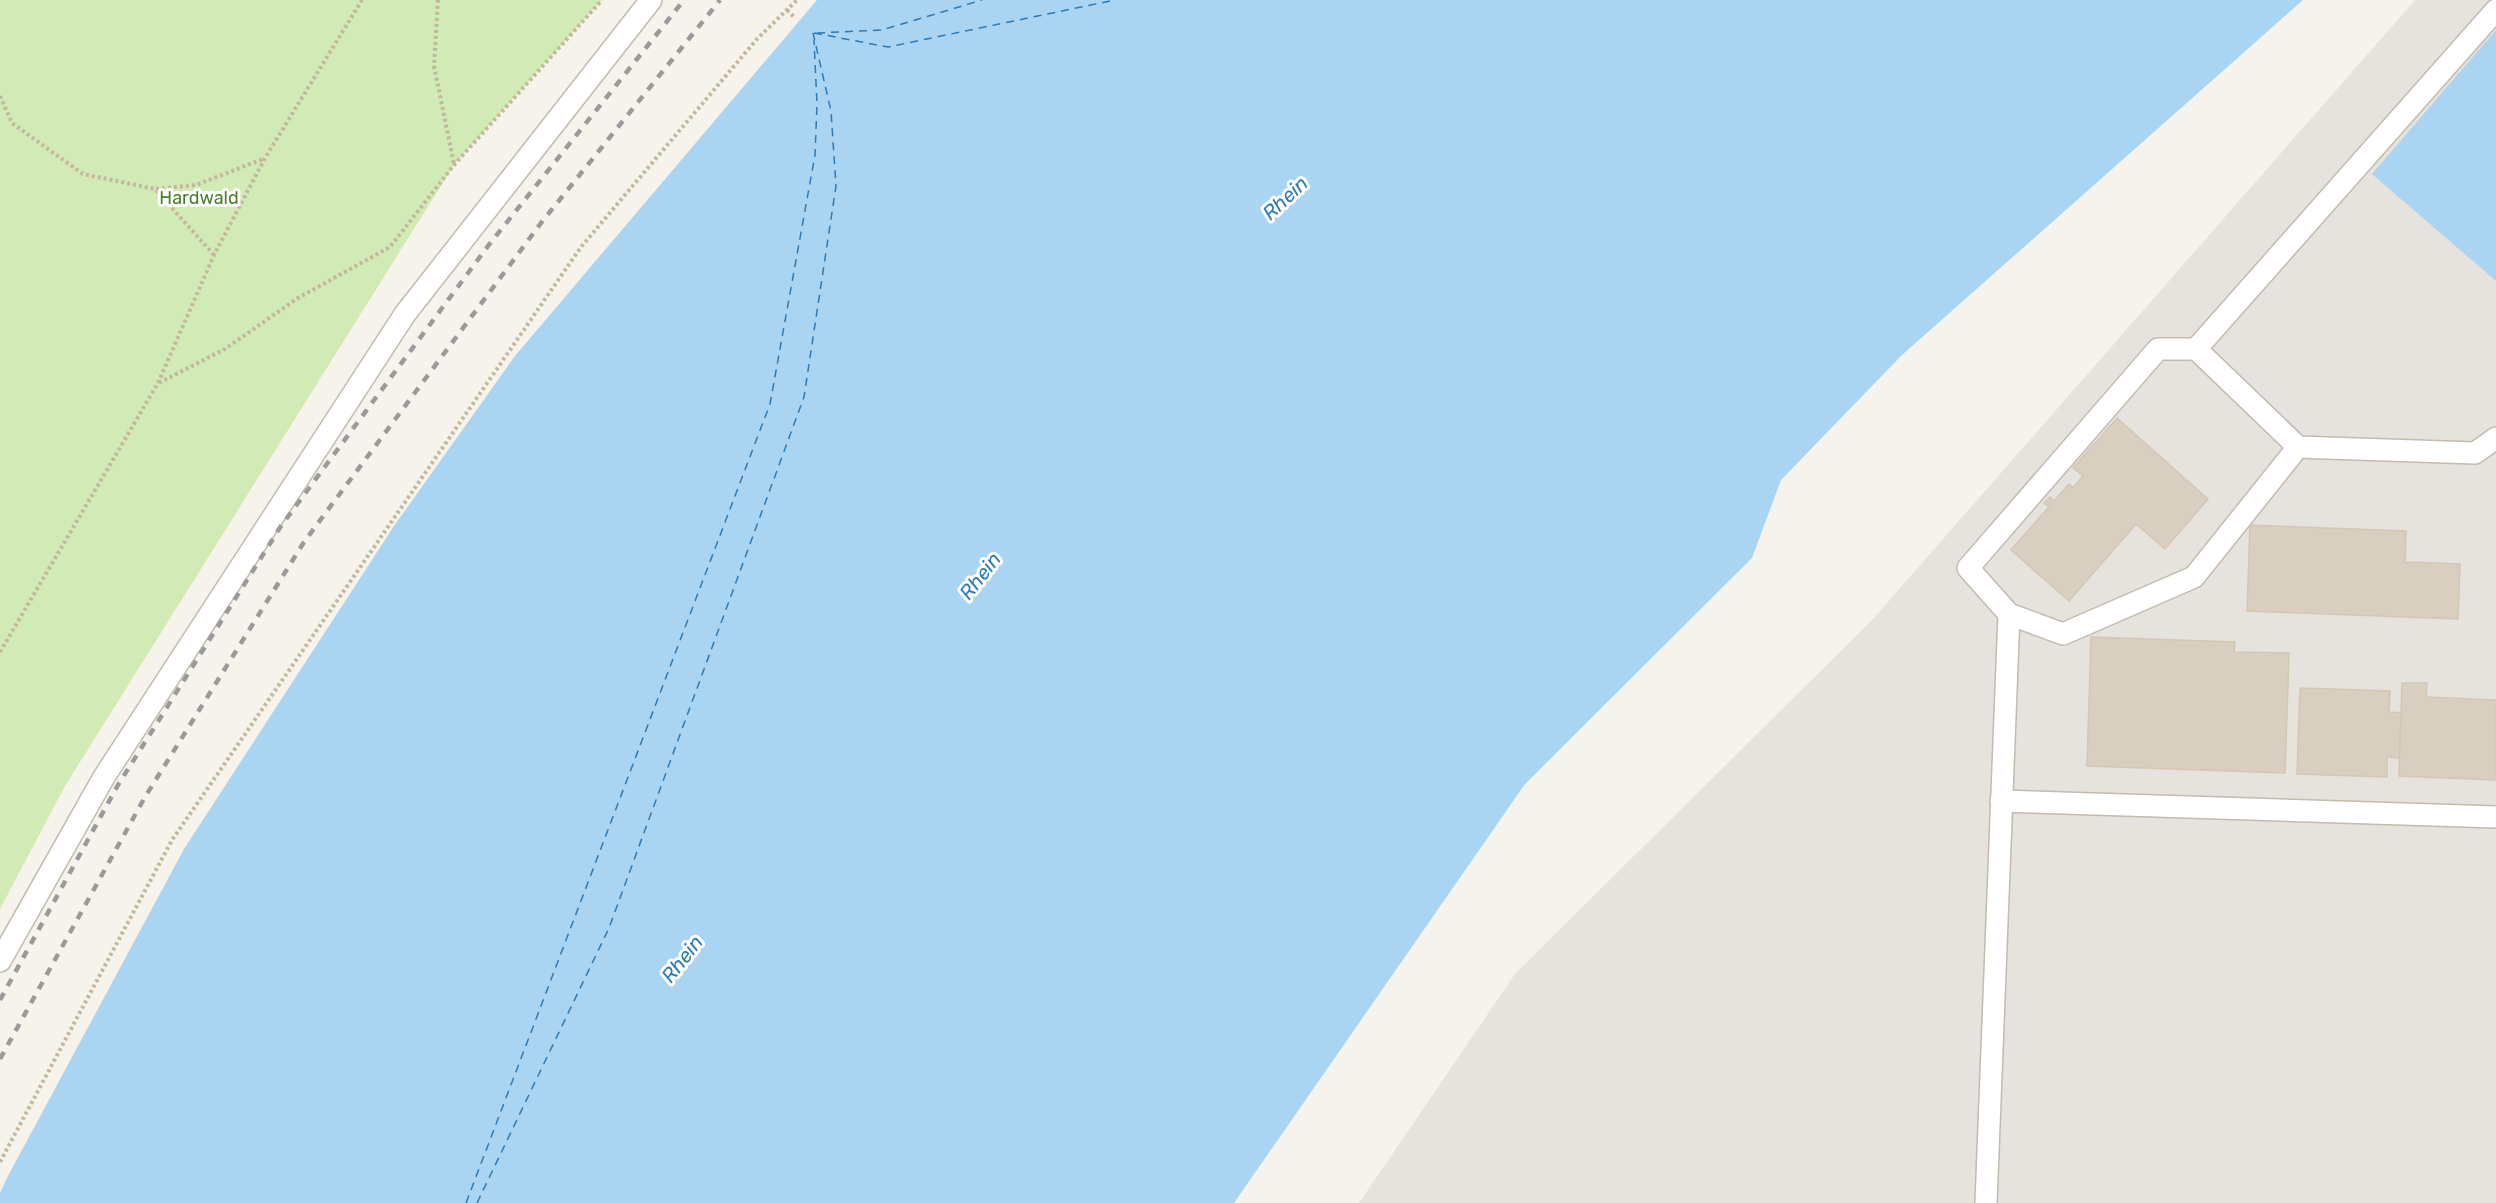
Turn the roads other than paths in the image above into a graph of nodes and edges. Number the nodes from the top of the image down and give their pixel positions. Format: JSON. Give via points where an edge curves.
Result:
{"nodes":[{"id":1,"x":651,"y":0,"type":"edge"},
{"id":2,"x":2496,"y":10,"type":"edge"},
{"id":3,"x":2196,"y":349,"type":"junction"},
{"id":4,"x":2496,"y":438,"type":"edge"},
{"id":5,"x":2298,"y":447,"type":"junction"},
{"id":6,"x":2009,"y":614,"type":"junction"},
{"id":7,"x":2001,"y":801,"type":"junction"},
{"id":8,"x":2496,"y":817,"type":"edge"},
{"id":9,"x":0,"y":961,"type":"edge"},
{"id":10,"x":1986,"y":1203,"type":"edge"}],
"edges":[{"from":1,"to":9,"type":"lane","via":[[405,314],[104,777]]},
{"from":2,"to":3,"type":"lane"},
{"from":3,"to":5,"type":"lane"},
{"from":3,"to":6,"type":"lane","via":[[2158,349],[1968,568]]},
{"from":4,"to":5,"type":"lane","via":[[2475,453]]},
{"from":5,"to":6,"type":"lane","via":[[2194,577],[2063,634]]},
{"from":6,"to":7,"type":"lane"},
{"from":7,"to":8,"type":"lane"},
{"from":7,"to":10,"type":"lane"}]}
